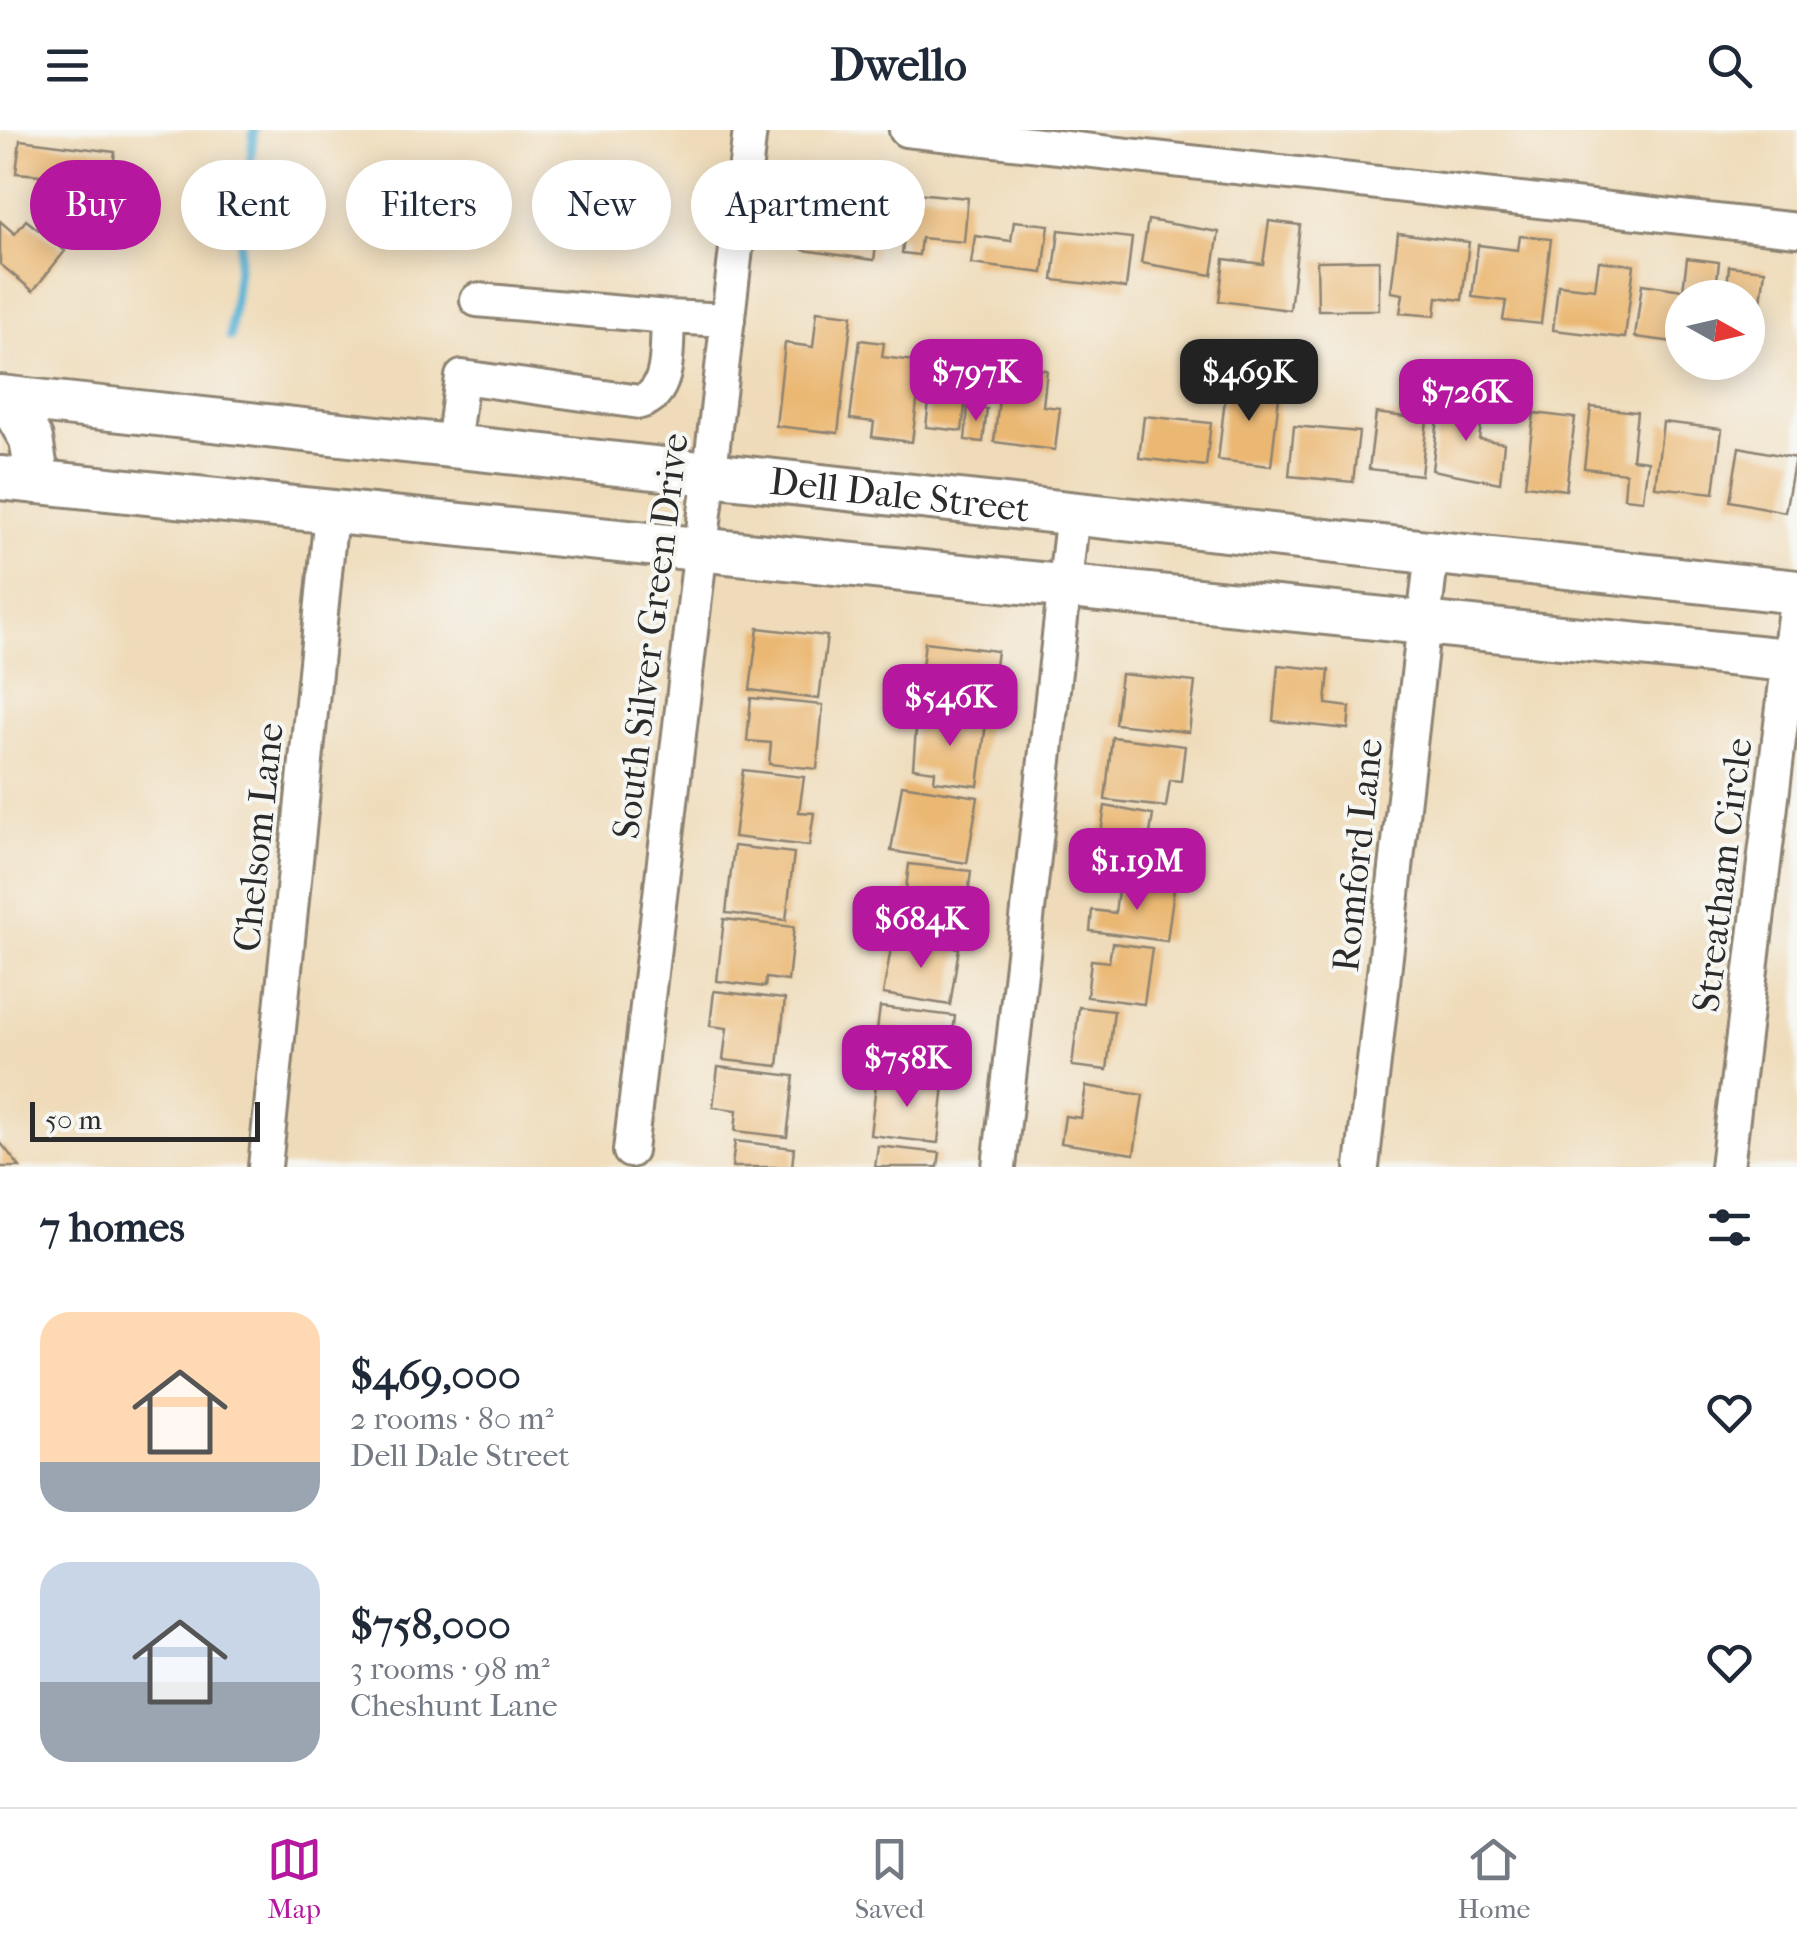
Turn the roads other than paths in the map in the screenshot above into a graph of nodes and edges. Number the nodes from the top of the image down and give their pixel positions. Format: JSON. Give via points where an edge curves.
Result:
{"nodes":[{"id":1,"x":750,"y":130,"type":"edge"},
{"id":2,"x":906,"y":130,"type":"edge"},
{"id":3,"x":1797,"y":230,"type":"edge"},
{"id":4,"x":477,"y":300,"type":"dead end"},
{"id":5,"x":668,"y":318,"type":"junction"},
{"id":6,"x":728,"y":320,"type":"junction"},
{"id":7,"x":4,"y":397,"type":"edge"},
{"id":8,"x":453,"y":445,"type":"junction"},
{"id":9,"x":709,"y":472,"type":"junction"},
{"id":10,"x":19,"y":480,"type":"edge"},
{"id":11,"x":1073,"y":512,"type":"junction"},
{"id":12,"x":331,"y":514,"type":"junction"},
{"id":13,"x":699,"y":550,"type":"junction"},
{"id":14,"x":1432,"y":552,"type":"junction"},
{"id":15,"x":1063,"y":584,"type":"junction"},
{"id":16,"x":1797,"y":592,"type":"edge"},
{"id":17,"x":1423,"y":622,"type":"junction"},
{"id":18,"x":1793,"y":660,"type":"edge"},
{"id":19,"x":630,"y":1151,"type":"dead end"},
{"id":20,"x":265,"y":1167,"type":"edge"},
{"id":21,"x":999,"y":1167,"type":"edge"},
{"id":22,"x":1362,"y":1167,"type":"edge"},
{"id":23,"x":1727,"y":1167,"type":"edge"}],
"edges":[{"from":1,"to":6,"type":"street","name":"South Silver Green Drive"},
{"from":2,"to":3,"type":"street"},
{"from":4,"to":5,"type":"street"},
{"from":5,"to":6,"type":"street"},
{"from":5,"to":8,"type":"street","via":[[661,388],[651,399],[462,378]]},
{"from":6,"to":9,"type":"street","name":"South Silver Green Drive"},
{"from":7,"to":8,"type":"main road","name":"Dell Dale Street"},
{"from":7,"to":10,"type":"main road","via":[[31,439]]},
{"from":8,"to":9,"type":"main road","name":"Dell Dale Street"},
{"from":9,"to":11,"type":"main road","name":"Dell Dale Street"},
{"from":9,"to":13,"type":"street","name":"South Silver Green Drive"},
{"from":10,"to":12,"type":"main road","name":"Dell Dale Street"},
{"from":11,"to":14,"type":"main road","name":"Dell Dale Street"},
{"from":11,"to":15,"type":"street"},
{"from":12,"to":13,"type":"main road","name":"Dell Dale Street"},
{"from":12,"to":20,"type":"street","name":"Chelsom Lane"},
{"from":13,"to":15,"type":"main road","name":"Dell Dale Street"},
{"from":13,"to":19,"type":"street","name":"South Silver Green Drive"},
{"from":14,"to":16,"type":"main road","name":"Dell Dale Street"},
{"from":14,"to":17,"type":"street","name":"Romford Lane"},
{"from":15,"to":17,"type":"main road","name":"Dell Dale Street"},
{"from":15,"to":21,"type":"street"},
{"from":16,"to":18,"type":"street","name":"Streatham Circle"},
{"from":17,"to":18,"type":"main road","name":"Dell Dale Street"},
{"from":17,"to":22,"type":"street","name":"Romford Lane"},
{"from":18,"to":23,"type":"street","name":"Streatham Circle"}]}
